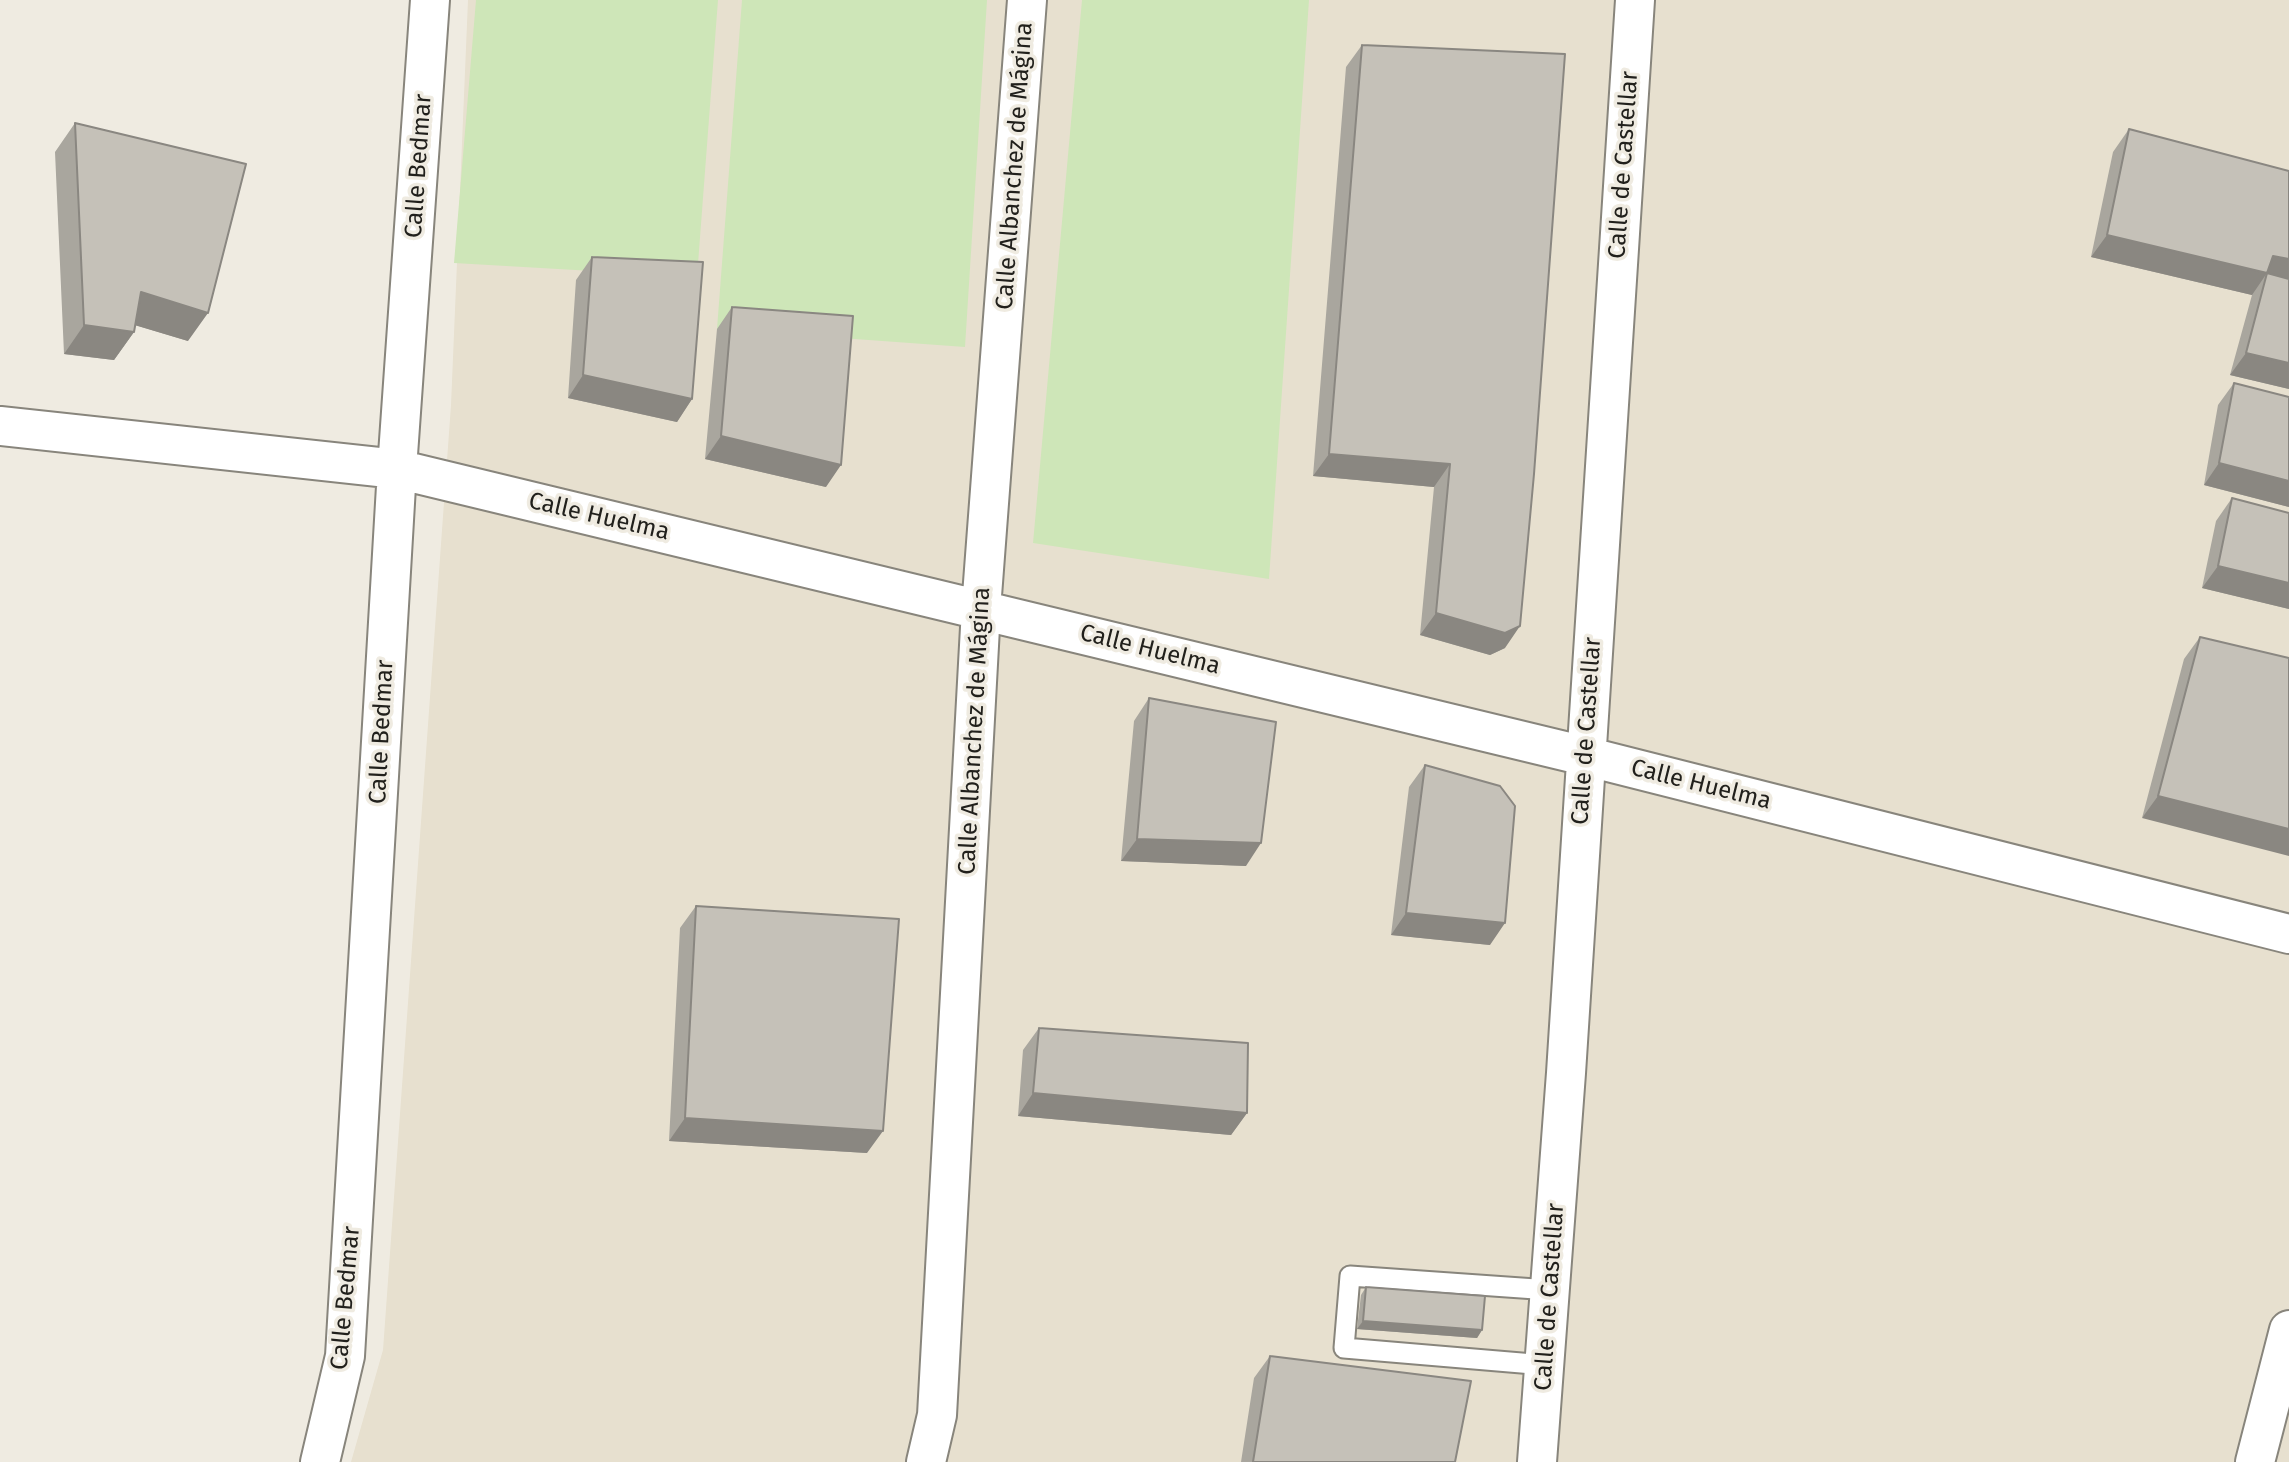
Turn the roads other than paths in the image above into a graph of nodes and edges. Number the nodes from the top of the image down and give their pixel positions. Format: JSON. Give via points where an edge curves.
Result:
{"nodes":[{"id":1,"x":430,"y":0,"type":"edge"},
{"id":2,"x":1027,"y":0,"type":"edge"},
{"id":3,"x":1635,"y":0,"type":"edge"},
{"id":4,"x":0,"y":426,"type":"edge"},
{"id":5,"x":397,"y":469,"type":"junction"},
{"id":6,"x":981,"y":608,"type":"junction"},
{"id":7,"x":1585,"y":756,"type":"junction"},
{"id":8,"x":2289,"y":934,"type":"edge"},
{"id":9,"x":1550,"y":1290,"type":"junction"},
{"id":10,"x":2289,"y":1330,"type":"edge"},
{"id":11,"x":1545,"y":1365,"type":"junction"},
{"id":12,"x":320,"y":1462,"type":"edge"},
{"id":13,"x":926,"y":1462,"type":"edge"},
{"id":14,"x":1537,"y":1462,"type":"edge"},
{"id":15,"x":2255,"y":1462,"type":"edge"}],
"edges":[{"from":1,"to":5,"type":"street","name":"Calle Bedmar"},
{"from":2,"to":6,"type":"street","name":"Calle Albanchez de Mágina"},
{"from":3,"to":7,"type":"street","name":"Calle de Castellar"},
{"from":4,"to":5,"type":"street","name":"Calle Huelma"},
{"from":5,"to":6,"type":"street","name":"Calle Huelma"},
{"from":5,"to":12,"type":"street","name":"Calle Bedmar","via":[[345,1356]]},
{"from":6,"to":7,"type":"street","name":"Calle Huelma"},
{"from":6,"to":13,"type":"street","name":"Calle Albanchez de Mágina","via":[[937,1415]]},
{"from":7,"to":8,"type":"street","name":"Calle Huelma"},
{"from":7,"to":9,"type":"street","name":"Calle de Castellar"},
{"from":9,"to":11,"type":"street","name":"Calle de Castellar"},
{"from":9,"to":11,"type":"lane","via":[[1350,1276],[1344,1348]]},
{"from":10,"to":15,"type":"street"},
{"from":11,"to":14,"type":"street","name":"Calle de Castellar"}]}
